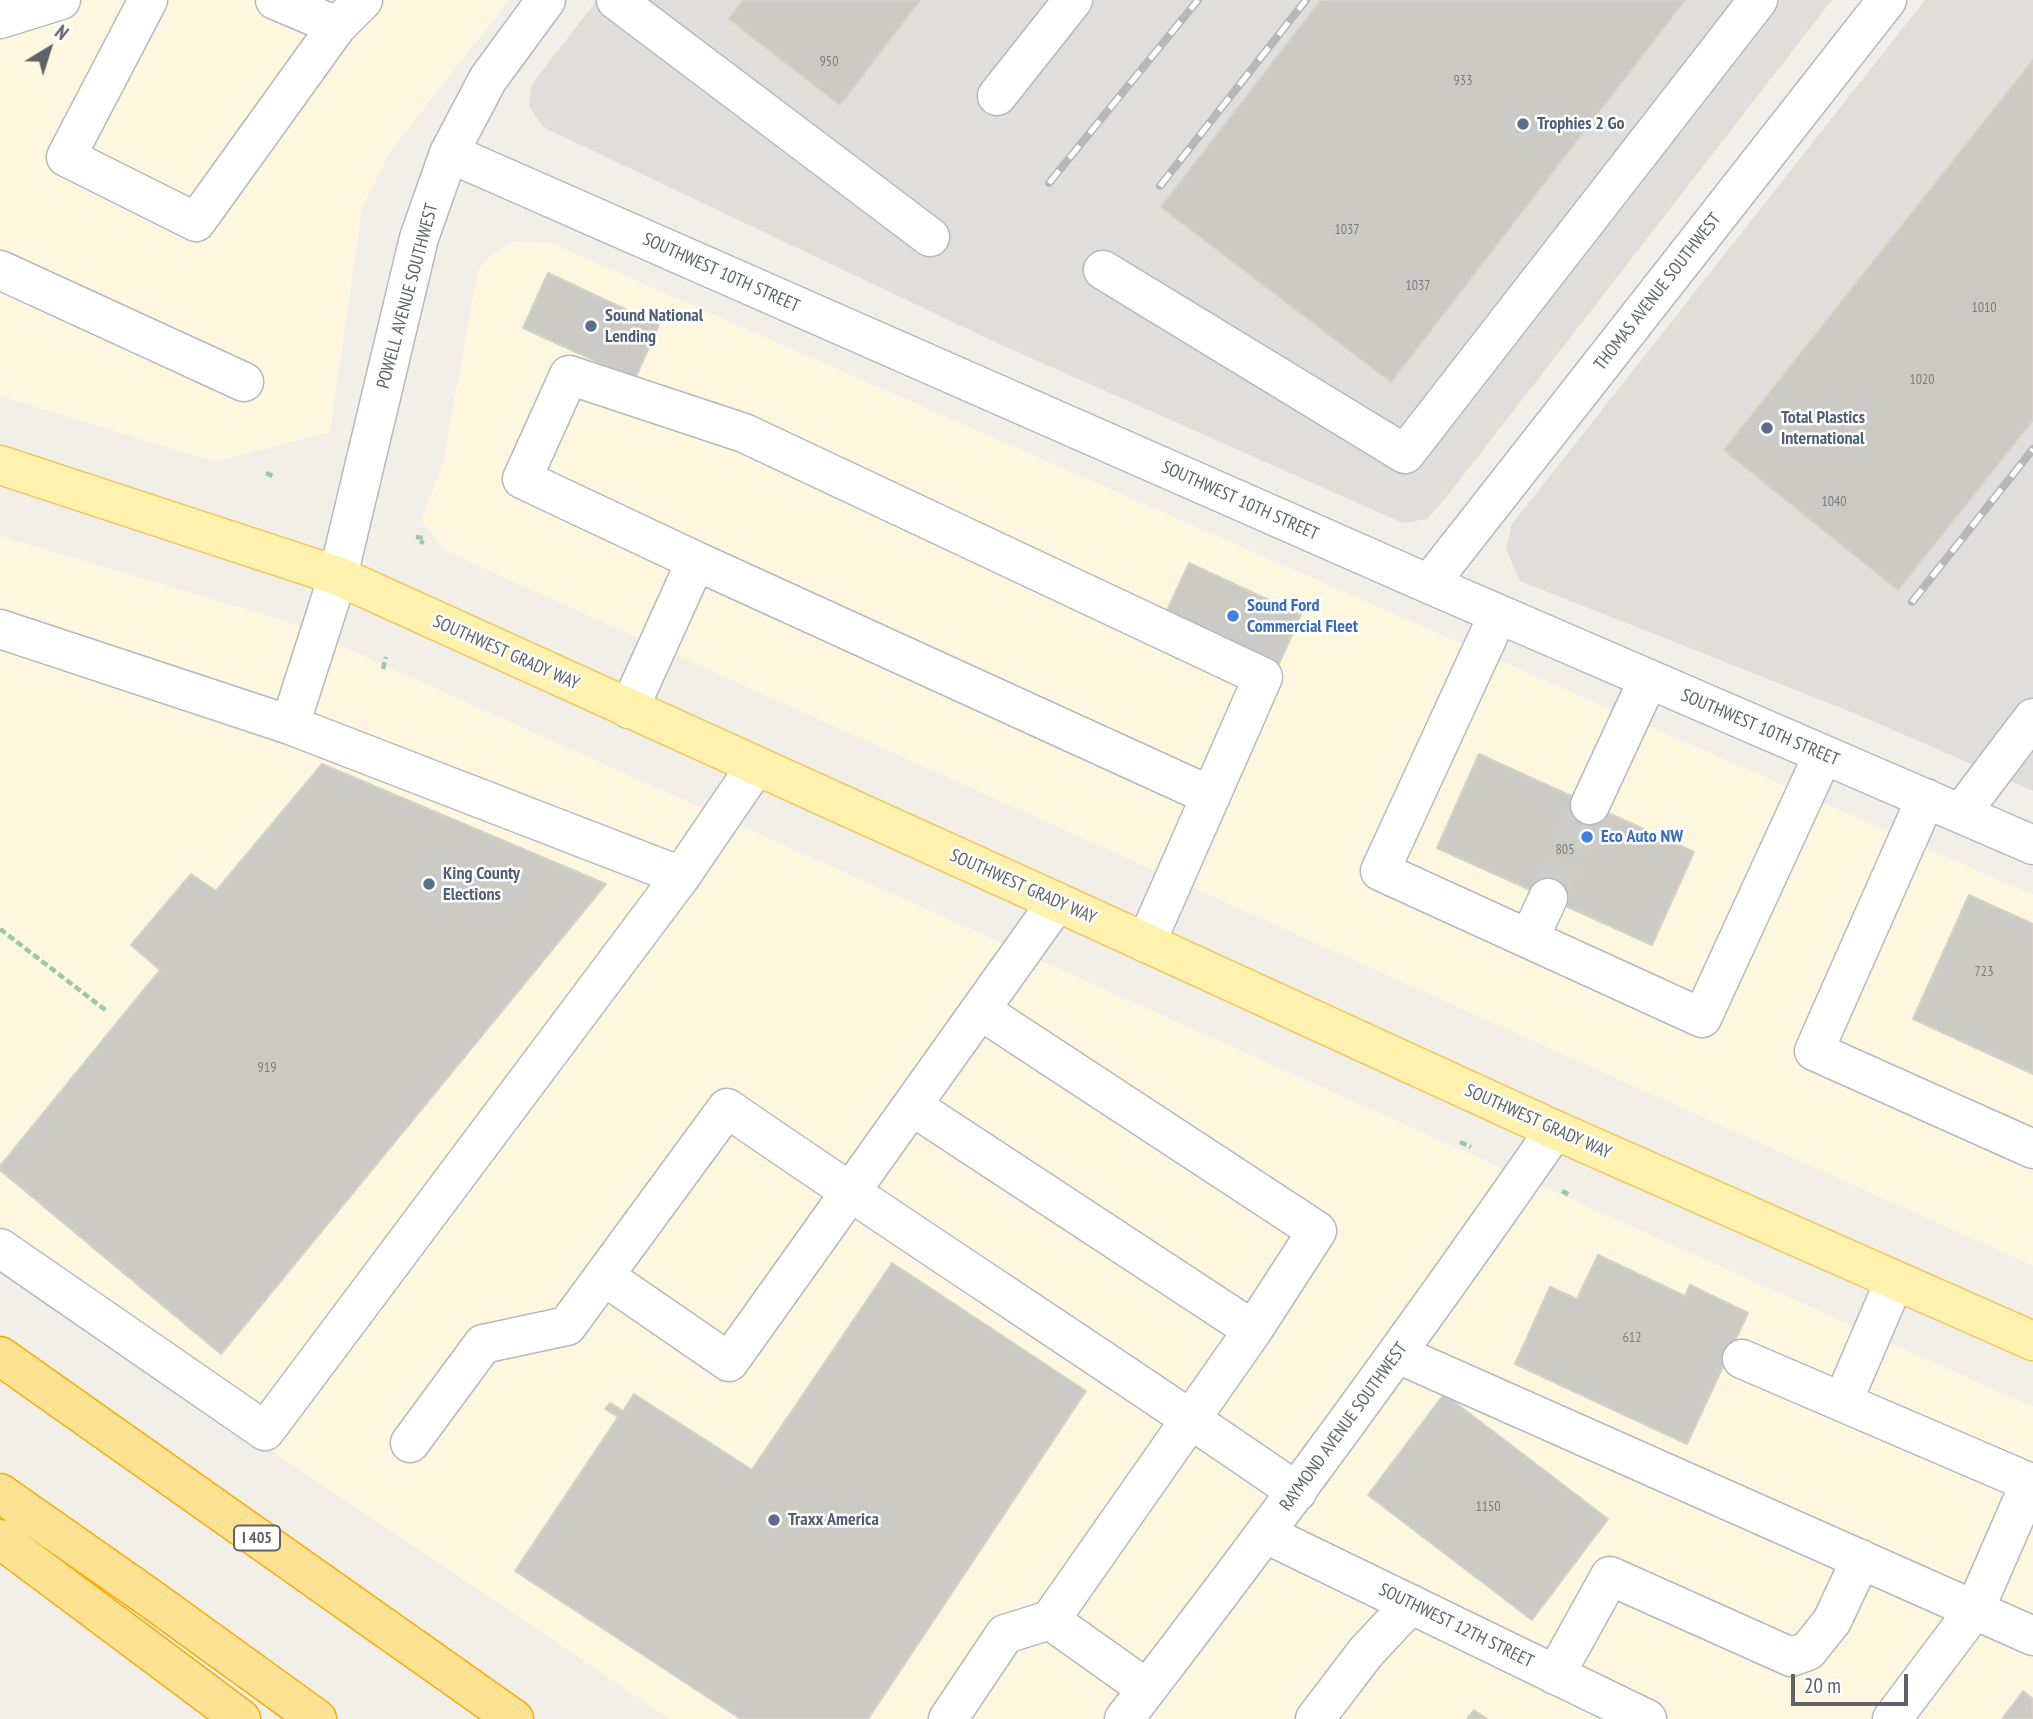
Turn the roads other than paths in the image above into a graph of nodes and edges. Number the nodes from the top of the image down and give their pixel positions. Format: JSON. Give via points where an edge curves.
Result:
{"nodes":[{"id":1,"x":61,"y":0,"type":"edge"},
{"id":2,"x":148,"y":0,"type":"edge"},
{"id":3,"x":275,"y":0,"type":"edge"},
{"id":4,"x":546,"y":0,"type":"edge"},
{"id":5,"x":1073,"y":0,"type":"edge"},
{"id":6,"x":1758,"y":0,"type":"edge"},
{"id":7,"x":1887,"y":0,"type":"edge"},
{"id":8,"x":641,"y":7,"type":"edge"},
{"id":9,"x":350,"y":13,"type":"edge"},
{"id":10,"x":0,"y":19,"type":"edge"},
{"id":11,"x":997,"y":96,"type":"dead end"},
{"id":12,"x":449,"y":153,"type":"junction"},
{"id":13,"x":930,"y":237,"type":"dead end"},
{"id":14,"x":0,"y":270,"type":"edge"},
{"id":15,"x":1103,"y":270,"type":"dead end"},
{"id":16,"x":244,"y":382,"type":"dead end"},
{"id":17,"x":0,"y":465,"type":"edge"},
{"id":18,"x":696,"y":561,"type":"junction"},
{"id":19,"x":338,"y":576,"type":"junction"},
{"id":20,"x":1429,"y":584,"type":"junction"},
{"id":21,"x":1498,"y":615,"type":"junction"},
{"id":22,"x":0,"y":629,"type":"edge"},
{"id":23,"x":1648,"y":680,"type":"junction"},
{"id":24,"x":629,"y":709,"type":"junction"},
{"id":25,"x":2033,"y":718,"type":"edge"},
{"id":26,"x":290,"y":725,"type":"junction"},
{"id":27,"x":1823,"y":755,"type":"junction"},
{"id":28,"x":756,"y":766,"type":"junction"},
{"id":29,"x":1211,"y":796,"type":"junction"},
{"id":30,"x":1926,"y":798,"type":"junction"},
{"id":31,"x":1590,"y":805,"type":"tunnel mouth"},
{"id":32,"x":1961,"y":813,"type":"junction"},
{"id":33,"x":2033,"y":845,"type":"edge"},
{"id":34,"x":681,"y":876,"type":"junction"},
{"id":35,"x":1548,"y":898,"type":"tunnel mouth"},
{"id":36,"x":1057,"y":902,"type":"junction"},
{"id":37,"x":1529,"y":939,"type":"junction"},
{"id":38,"x":1146,"y":943,"type":"junction"},
{"id":39,"x":980,"y":1010,"type":"junction"},
{"id":40,"x":912,"y":1106,"type":"junction"},
{"id":41,"x":1556,"y":1130,"type":"junction"},
{"id":42,"x":2033,"y":1149,"type":"edge"},
{"id":43,"x":849,"y":1193,"type":"junction"},
{"id":44,"x":0,"y":1248,"type":"edge"},
{"id":45,"x":604,"y":1276,"type":"junction"},
{"id":46,"x":1895,"y":1280,"type":"junction"},
{"id":47,"x":1253,"y":1330,"type":"junction"},
{"id":48,"x":2033,"y":1341,"type":"edge"},
{"id":49,"x":1398,"y":1354,"type":"junction"},
{"id":50,"x":0,"y":1356,"type":"edge"},
{"id":51,"x":1742,"y":1359,"type":"dead end"},
{"id":52,"x":1843,"y":1401,"type":"junction"},
{"id":53,"x":1191,"y":1418,"type":"junction"},
{"id":54,"x":410,"y":1443,"type":"dead end"},
{"id":55,"x":2031,"y":1484,"type":"edge"},
{"id":56,"x":1297,"y":1492,"type":"junction"},
{"id":57,"x":0,"y":1493,"type":"edge"},
{"id":58,"x":1266,"y":1534,"type":"junction"},
{"id":59,"x":0,"y":1539,"type":"edge"},
{"id":60,"x":1861,"y":1559,"type":"junction"},
{"id":61,"x":1411,"y":1604,"type":"junction"},
{"id":62,"x":1975,"y":1609,"type":"junction"},
{"id":63,"x":1050,"y":1620,"type":"junction"},
{"id":64,"x":2033,"y":1636,"type":"edge"},
{"id":65,"x":1555,"y":1675,"type":"junction"},
{"id":66,"x":1147,"y":1689,"type":"junction"},
{"id":67,"x":241,"y":1719,"type":"edge"},
{"id":68,"x":317,"y":1719,"type":"edge"},
{"id":69,"x":514,"y":1719,"type":"edge"},
{"id":70,"x":948,"y":1719,"type":"edge"},
{"id":71,"x":1124,"y":1719,"type":"edge"},
{"id":72,"x":1315,"y":1719,"type":"edge"},
{"id":73,"x":1647,"y":1719,"type":"edge"},
{"id":74,"x":1892,"y":1719,"type":"edge"}],
"edges":[{"from":1,"to":10,"type":"street"},
{"from":2,"to":9,"type":"street","via":[[66,157],[196,222]]},
{"from":3,"to":9,"type":"street"},
{"from":4,"to":12,"type":"street","name":"POWELL AVENUE SOUTHWEST","via":[[488,79]]},
{"from":5,"to":11,"type":"street"},
{"from":6,"to":15,"type":"street","via":[[1405,454]]},
{"from":7,"to":20,"type":"street","name":"THOMAS AVENUE SOUTHWEST"},
{"from":8,"to":13,"type":"street"},
{"from":12,"to":19,"type":"street","name":"POWELL AVENUE SOUTHWEST","via":[[419,238]]},
{"from":12,"to":20,"type":"street","name":"SOUTHWEST 10TH STREET"},
{"from":14,"to":16,"type":"street"},
{"from":17,"to":19,"type":"main road","name":"SOUTHWEST GRADY WAY"},
{"from":18,"to":24,"type":"street"},
{"from":18,"to":29,"type":"street"},
{"from":18,"to":29,"type":"street","via":[[522,479],[569,375],[744,433],[1263,677]]},
{"from":19,"to":24,"type":"main road","name":"SOUTHWEST GRADY WAY"},
{"from":19,"to":26,"type":"street","name":"POWELL AVENUE SOUTHWEST"},
{"from":20,"to":21,"type":"street","name":"SOUTHWEST 10TH STREET"},
{"from":21,"to":23,"type":"street","name":"SOUTHWEST 10TH STREET"},
{"from":21,"to":37,"type":"street","via":[[1380,871]]},
{"from":22,"to":26,"type":"street"},
{"from":23,"to":27,"type":"street","name":"SOUTHWEST 10TH STREET"},
{"from":23,"to":31,"type":"street"},
{"from":24,"to":28,"type":"main road","name":"SOUTHWEST GRADY WAY"},
{"from":25,"to":32,"type":"street"},
{"from":26,"to":34,"type":"street"},
{"from":27,"to":30,"type":"street","name":"SOUTHWEST 10TH STREET"},
{"from":27,"to":37,"type":"street","via":[[1702,1018]]},
{"from":28,"to":34,"type":"street"},
{"from":28,"to":36,"type":"main road","name":"SOUTHWEST GRADY WAY"},
{"from":29,"to":38,"type":"street"},
{"from":30,"to":32,"type":"street","name":"SOUTHWEST 10TH STREET"},
{"from":30,"to":42,"type":"street","via":[[1814,1051]]},
{"from":32,"to":33,"type":"street","name":"SOUTHWEST 10TH STREET"},
{"from":34,"to":44,"type":"street","via":[[265,1431]]},
{"from":35,"to":37,"type":"street"},
{"from":36,"to":38,"type":"main road","name":"SOUTHWEST GRADY WAY"},
{"from":36,"to":39,"type":"street"},
{"from":38,"to":41,"type":"main road","name":"SOUTHWEST GRADY WAY"},
{"from":39,"to":40,"type":"street"},
{"from":39,"to":47,"type":"street","via":[[1317,1231]]},
{"from":40,"to":43,"type":"street"},
{"from":40,"to":47,"type":"street"},
{"from":41,"to":46,"type":"main road","name":"SOUTHWEST GRADY WAY"},
{"from":41,"to":49,"type":"street","name":"RAYMOND AVENUE SOUTHWEST"},
{"from":43,"to":45,"type":"street","via":[[727,1108]]},
{"from":43,"to":45,"type":"street","via":[[729,1362]]},
{"from":43,"to":53,"type":"street"},
{"from":45,"to":54,"type":"street","via":[[567,1326],[484,1344]]},
{"from":46,"to":48,"type":"main road","name":"SOUTHWEST GRADY WAY"},
{"from":46,"to":52,"type":"street"},
{"from":47,"to":53,"type":"street"},
{"from":49,"to":56,"type":"street","name":"RAYMOND AVENUE SOUTHWEST"},
{"from":49,"to":60,"type":"street"},
{"from":50,"to":69,"type":"highway","number":"I 405"},
{"from":51,"to":52,"type":"street"},
{"from":52,"to":55,"type":"street"},
{"from":53,"to":56,"type":"street"},
{"from":53,"to":63,"type":"street"},
{"from":55,"to":62,"type":"street"},
{"from":56,"to":58,"type":"street","name":"RAYMOND AVENUE SOUTHWEST"},
{"from":57,"to":68,"type":"highway"},
{"from":58,"to":61,"type":"street","name":"SOUTHWEST 12TH STREET"},
{"from":58,"to":66,"type":"street","name":"RAYMOND AVENUE SOUTHWEST"},
{"from":59,"to":67,"type":"highway"},
{"from":60,"to":62,"type":"street"},
{"from":60,"to":65,"type":"street","via":[[1832,1620],[1808,1651],[1791,1657],[1610,1576]]},
{"from":61,"to":65,"type":"street","name":"SOUTHWEST 12TH STREET"},
{"from":61,"to":72,"type":"street","via":[[1366,1652]]},
{"from":62,"to":64,"type":"street"},
{"from":62,"to":74,"type":"street"},
{"from":63,"to":66,"type":"street"},
{"from":63,"to":70,"type":"street","via":[[1006,1634]]},
{"from":65,"to":73,"type":"street","name":"SOUTHWEST 12TH STREET"},
{"from":66,"to":71,"type":"street","name":"RAYMOND AVENUE SOUTHWEST"}]}
